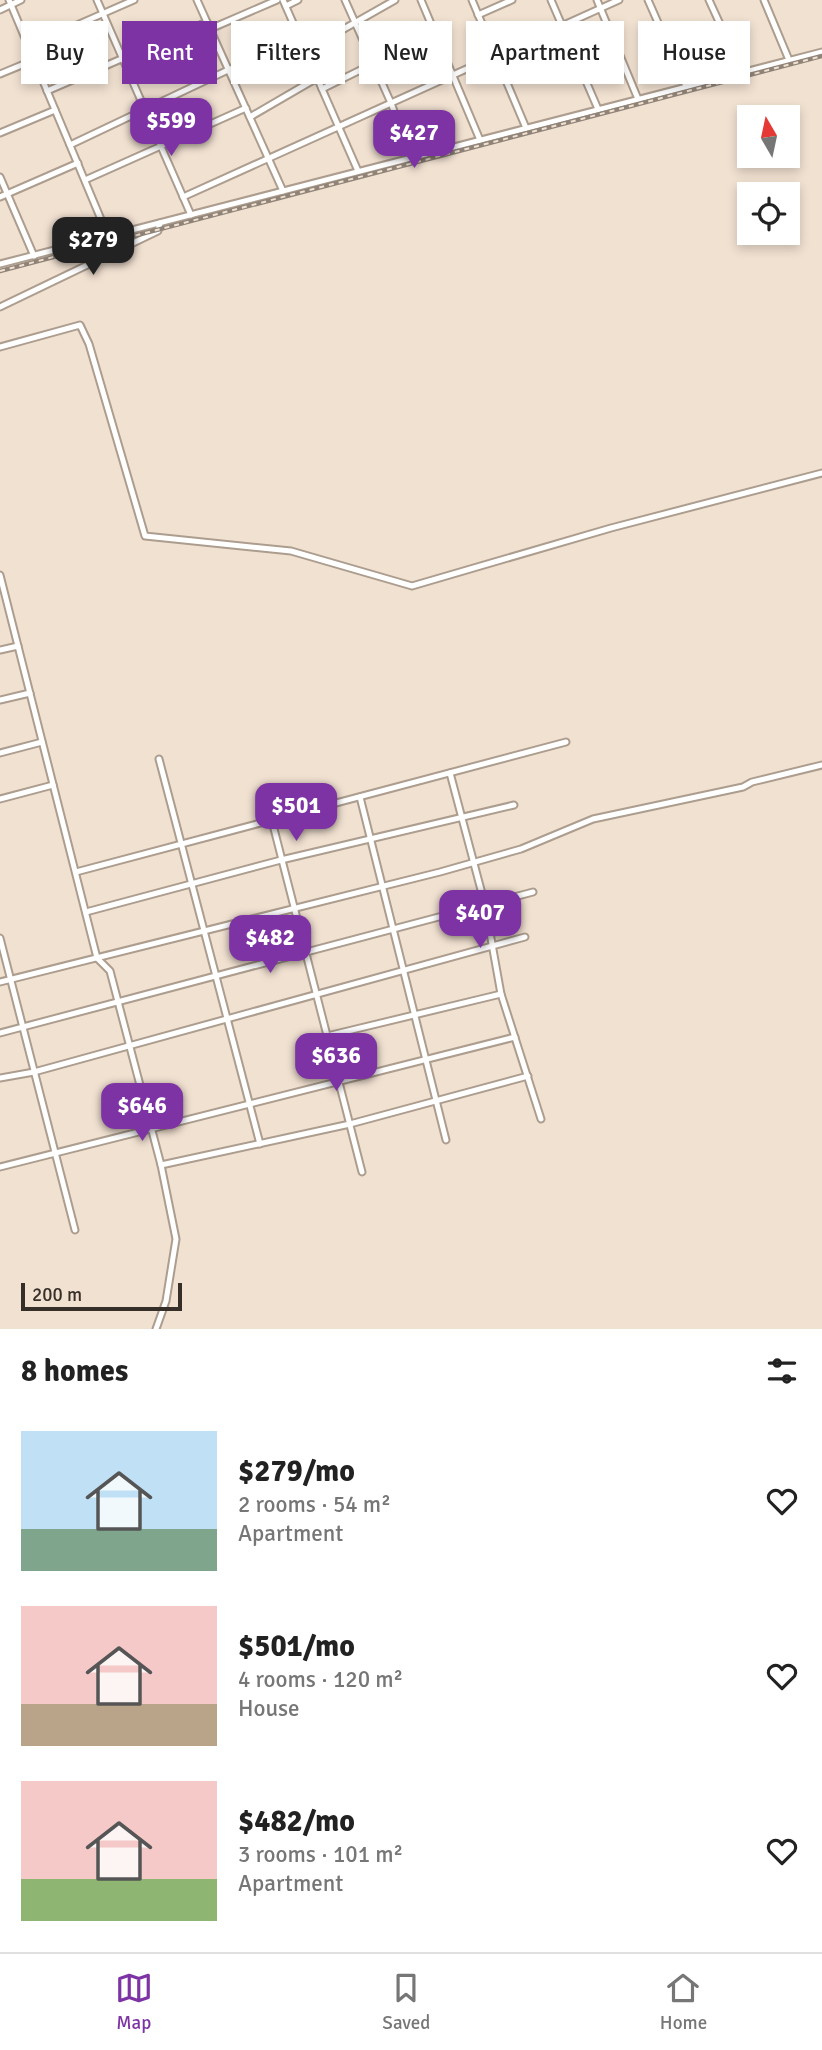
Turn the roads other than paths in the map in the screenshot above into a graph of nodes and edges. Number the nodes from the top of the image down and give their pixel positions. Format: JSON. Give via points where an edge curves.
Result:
{"nodes":[{"id":1,"x":21,"y":0,"type":"edge"},
{"id":2,"x":97,"y":0,"type":"edge"},
{"id":3,"x":134,"y":0,"type":"edge"},
{"id":4,"x":197,"y":0,"type":"edge"},
{"id":5,"x":277,"y":0,"type":"edge"},
{"id":6,"x":298,"y":0,"type":"edge"},
{"id":7,"x":345,"y":0,"type":"edge"},
{"id":8,"x":395,"y":0,"type":"edge"},
{"id":9,"x":472,"y":0,"type":"edge"},
{"id":10,"x":512,"y":0,"type":"edge"},
{"id":11,"x":551,"y":0,"type":"edge"},
{"id":12,"x":597,"y":0,"type":"edge"},
{"id":13,"x":619,"y":0,"type":"edge"},
{"id":14,"x":648,"y":0,"type":"edge"},
{"id":15,"x":709,"y":0,"type":"edge"},
{"id":16,"x":765,"y":0,"type":"edge"},
{"id":17,"x":423,"y":1,"type":"edge"},
{"id":18,"x":10,"y":2,"type":"edge"},
{"id":19,"x":285,"y":3,"type":"edge"},
{"id":20,"x":600,"y":8,"type":"junction"},
{"id":21,"x":0,"y":10,"type":"edge"},
{"id":22,"x":103,"y":14,"type":"junction"},
{"id":23,"x":478,"y":15,"type":"junction"},
{"id":24,"x":87,"y":21,"type":"edge"},
{"id":25,"x":207,"y":21,"type":"edge"},
{"id":26,"x":292,"y":21,"type":"edge"},
{"id":27,"x":430,"y":21,"type":"edge"},
{"id":28,"x":480,"y":21,"type":"edge"},
{"id":29,"x":560,"y":21,"type":"edge"},
{"id":30,"x":571,"y":21,"type":"edge"},
{"id":31,"x":719,"y":21,"type":"edge"},
{"id":32,"x":355,"y":22,"type":"junction"},
{"id":33,"x":217,"y":26,"type":"edge"},
{"id":34,"x":21,"y":27,"type":"edge"},
{"id":35,"x":345,"y":28,"type":"edge"},
{"id":36,"x":359,"y":31,"type":"edge"},
{"id":37,"x":217,"y":45,"type":"edge"},
{"id":38,"x":822,"y":52,"type":"edge"},
{"id":39,"x":122,"y":58,"type":"edge"},
{"id":40,"x":122,"y":60,"type":"edge"},
{"id":41,"x":789,"y":60,"type":"junction"},
{"id":42,"x":21,"y":65,"type":"edge"},
{"id":43,"x":231,"y":68,"type":"edge"},
{"id":44,"x":228,"y":69,"type":"junction"},
{"id":45,"x":466,"y":69,"type":"edge"},
{"id":46,"x":750,"y":70,"type":"edge"},
{"id":47,"x":359,"y":71,"type":"edge"},
{"id":48,"x":0,"y":74,"type":"edge"},
{"id":49,"x":453,"y":75,"type":"junction"},
{"id":50,"x":44,"y":84,"type":"edge"},
{"id":51,"x":134,"y":84,"type":"edge"},
{"id":52,"x":307,"y":84,"type":"edge"},
{"id":53,"x":320,"y":84,"type":"edge"},
{"id":54,"x":382,"y":84,"type":"edge"},
{"id":55,"x":507,"y":84,"type":"edge"},
{"id":56,"x":587,"y":84,"type":"edge"},
{"id":57,"x":694,"y":84,"type":"edge"},
{"id":58,"x":686,"y":86,"type":"junction"},
{"id":59,"x":322,"y":89,"type":"junction"},
{"id":60,"x":47,"y":91,"type":"junction"},
{"id":61,"x":638,"y":99,"type":"junction"},
{"id":62,"x":391,"y":103,"type":"junction"},
{"id":63,"x":246,"y":108,"type":"junction"},
{"id":64,"x":145,"y":109,"type":"junction"},
{"id":65,"x":598,"y":109,"type":"junction"},
{"id":66,"x":55,"y":110,"type":"junction"},
{"id":67,"x":250,"y":117,"type":"junction"},
{"id":68,"x":339,"y":127,"type":"junction"},
{"id":69,"x":526,"y":128,"type":"junction"},
{"id":70,"x":0,"y":133,"type":"edge"},
{"id":71,"x":480,"y":140,"type":"junction"},
{"id":72,"x":70,"y":145,"type":"junction"},
{"id":73,"x":162,"y":148,"type":"junction"},
{"id":74,"x":411,"y":158,"type":"junction"},
{"id":75,"x":269,"y":159,"type":"junction"},
{"id":76,"x":78,"y":163,"type":"junction"},
{"id":77,"x":358,"y":171,"type":"junction"},
{"id":78,"x":0,"y":177,"type":"edge"},
{"id":79,"x":85,"y":180,"type":"junction"},
{"id":80,"x":283,"y":191,"type":"junction"},
{"id":81,"x":7,"y":194,"type":"junction"},
{"id":82,"x":0,"y":197,"type":"edge"},
{"id":83,"x":183,"y":197,"type":"junction"},
{"id":84,"x":191,"y":215,"type":"junction"},
{"id":85,"x":160,"y":223,"type":"junction"},
{"id":86,"x":108,"y":236,"type":"junction"},
{"id":87,"x":34,"y":256,"type":"junction"},
{"id":88,"x":0,"y":264,"type":"edge"},
{"id":89,"x":0,"y":307,"type":"edge"},
{"id":90,"x":0,"y":347,"type":"edge"},
{"id":91,"x":822,"y":473,"type":"edge"},
{"id":92,"x":0,"y":575,"type":"edge"},
{"id":93,"x":7,"y":603,"type":"junction"},
{"id":94,"x":0,"y":605,"type":"edge"},
{"id":95,"x":18,"y":646,"type":"junction"},
{"id":96,"x":0,"y":650,"type":"edge"},
{"id":97,"x":30,"y":693,"type":"junction"},
{"id":98,"x":0,"y":700,"type":"edge"},
{"id":99,"x":43,"y":742,"type":"junction"},
{"id":100,"x":566,"y":742,"type":"dead end"},
{"id":101,"x":0,"y":753,"type":"edge"},
{"id":102,"x":159,"y":759,"type":"dead end"},
{"id":103,"x":822,"y":765,"type":"edge"},
{"id":104,"x":450,"y":773,"type":"junction"},
{"id":105,"x":53,"y":785,"type":"junction"},
{"id":106,"x":360,"y":797,"type":"junction"},
{"id":107,"x":0,"y":799,"type":"edge"},
{"id":108,"x":514,"y":805,"type":"dead end"},
{"id":109,"x":460,"y":818,"type":"junction"},
{"id":110,"x":272,"y":821,"type":"junction"},
{"id":111,"x":370,"y":839,"type":"junction"},
{"id":112,"x":181,"y":845,"type":"junction"},
{"id":113,"x":281,"y":860,"type":"junction"},
{"id":114,"x":473,"y":863,"type":"junction"},
{"id":115,"x":76,"y":872,"type":"junction"},
{"id":116,"x":191,"y":884,"type":"junction"},
{"id":117,"x":382,"y":886,"type":"junction"},
{"id":118,"x":533,"y":892,"type":"dead end"},
{"id":119,"x":485,"y":905,"type":"junction"},
{"id":120,"x":294,"y":908,"type":"junction"},
{"id":121,"x":86,"y":912,"type":"junction"},
{"id":122,"x":394,"y":929,"type":"junction"},
{"id":123,"x":205,"y":931,"type":"junction"},
{"id":124,"x":525,"y":937,"type":"dead end"},
{"id":125,"x":0,"y":938,"type":"edge"},
{"id":126,"x":493,"y":946,"type":"junction"},
{"id":127,"x":304,"y":952,"type":"junction"},
{"id":128,"x":97,"y":958,"type":"junction"},
{"id":129,"x":405,"y":970,"type":"junction"},
{"id":130,"x":214,"y":976,"type":"junction"},
{"id":131,"x":10,"y":979,"type":"junction"},
{"id":132,"x":0,"y":982,"type":"edge"},
{"id":133,"x":317,"y":994,"type":"junction"},
{"id":134,"x":501,"y":994,"type":"junction"},
{"id":135,"x":118,"y":1002,"type":"junction"},
{"id":136,"x":416,"y":1014,"type":"junction"},
{"id":137,"x":226,"y":1020,"type":"junction"},
{"id":138,"x":23,"y":1027,"type":"junction"},
{"id":139,"x":0,"y":1033,"type":"edge"},
{"id":140,"x":327,"y":1036,"type":"junction"},
{"id":141,"x":515,"y":1037,"type":"junction"},
{"id":142,"x":129,"y":1045,"type":"junction"},
{"id":143,"x":426,"y":1058,"type":"junction"},
{"id":144,"x":34,"y":1072,"type":"junction"},
{"id":145,"x":528,"y":1076,"type":"junction"},
{"id":146,"x":0,"y":1077,"type":"edge"},
{"id":147,"x":339,"y":1079,"type":"junction"},
{"id":148,"x":437,"y":1101,"type":"junction"},
{"id":149,"x":248,"y":1103,"type":"junction"},
{"id":150,"x":541,"y":1119,"type":"dead end"},
{"id":151,"x":350,"y":1125,"type":"junction"},
{"id":152,"x":152,"y":1129,"type":"junction"},
{"id":153,"x":446,"y":1140,"type":"dead end"},
{"id":154,"x":260,"y":1144,"type":"junction"},
{"id":155,"x":55,"y":1152,"type":"junction"},
{"id":156,"x":161,"y":1165,"type":"junction"},
{"id":157,"x":0,"y":1167,"type":"edge"},
{"id":158,"x":362,"y":1172,"type":"dead end"},
{"id":159,"x":75,"y":1230,"type":"dead end"},
{"id":160,"x":156,"y":1329,"type":"edge"}],
"edges":[{"from":1,"to":18,"type":"street"},
{"from":2,"to":22,"type":"street"},
{"from":3,"to":22,"type":"street"},
{"from":4,"to":25,"type":"street"},
{"from":5,"to":33,"type":"street"},
{"from":6,"to":19,"type":"street"},
{"from":7,"to":32,"type":"street"},
{"from":8,"to":32,"type":"street"},
{"from":9,"to":23,"type":"street"},
{"from":10,"to":23,"type":"street"},
{"from":11,"to":29,"type":"street"},
{"from":12,"to":20,"type":"street"},
{"from":13,"to":20,"type":"street"},
{"from":14,"to":58,"type":"street"},
{"from":15,"to":31,"type":"street"},
{"from":16,"to":41,"type":"street"},
{"from":17,"to":27,"type":"street"},
{"from":18,"to":21,"type":"street"},
{"from":18,"to":34,"type":"street"},
{"from":19,"to":26,"type":"street"},
{"from":20,"to":30,"type":"street"},
{"from":20,"to":61,"type":"street"},
{"from":22,"to":24,"type":"street"},
{"from":22,"to":39,"type":"street"},
{"from":23,"to":28,"type":"street"},
{"from":32,"to":35,"type":"street"},
{"from":32,"to":36,"type":"street"},
{"from":37,"to":44,"type":"street"},
{"from":38,"to":41,"type":"street"},
{"from":40,"to":60,"type":"street"},
{"from":41,"to":46,"type":"street"},
{"from":42,"to":48,"type":"street"},
{"from":43,"to":44,"type":"street"},
{"from":44,"to":63,"type":"street"},
{"from":44,"to":64,"type":"street"},
{"from":45,"to":49,"type":"street"},
{"from":47,"to":59,"type":"street"},
{"from":49,"to":62,"type":"street"},
{"from":49,"to":71,"type":"street"},
{"from":50,"to":60,"type":"street"},
{"from":51,"to":64,"type":"street"},
{"from":52,"to":67,"type":"street"},
{"from":53,"to":59,"type":"street"},
{"from":54,"to":62,"type":"street"},
{"from":55,"to":69,"type":"street"},
{"from":56,"to":65,"type":"street"},
{"from":57,"to":58,"type":"street"},
{"from":58,"to":61,"type":"street"},
{"from":59,"to":68,"type":"street"},
{"from":60,"to":66,"type":"street"},
{"from":61,"to":65,"type":"street"},
{"from":62,"to":68,"type":"street"},
{"from":62,"to":74,"type":"street"},
{"from":63,"to":67,"type":"street"},
{"from":63,"to":73,"type":"street"},
{"from":64,"to":72,"type":"street"},
{"from":64,"to":73,"type":"street"},
{"from":65,"to":69,"type":"street"},
{"from":66,"to":70,"type":"street"},
{"from":66,"to":72,"type":"street"},
{"from":67,"to":75,"type":"street"},
{"from":68,"to":75,"type":"street"},
{"from":68,"to":77,"type":"street"},
{"from":69,"to":71,"type":"street"},
{"from":71,"to":74,"type":"street"},
{"from":72,"to":76,"type":"street"},
{"from":73,"to":79,"type":"street"},
{"from":73,"to":83,"type":"street"},
{"from":74,"to":77,"type":"street"},
{"from":75,"to":80,"type":"street"},
{"from":75,"to":83,"type":"street"},
{"from":76,"to":79,"type":"street"},
{"from":76,"to":81,"type":"street"},
{"from":77,"to":80,"type":"street"},
{"from":78,"to":81,"type":"street"},
{"from":79,"to":86,"type":"street"},
{"from":80,"to":84,"type":"street"},
{"from":81,"to":82,"type":"street"},
{"from":81,"to":87,"type":"street"},
{"from":83,"to":84,"type":"street"},
{"from":84,"to":85,"type":"street"},
{"from":85,"to":86,"type":"street"},
{"from":85,"to":89,"type":"street","via":[[158,231]]},
{"from":86,"to":87,"type":"street"},
{"from":87,"to":88,"type":"street"},
{"from":90,"to":91,"type":"street","via":[[80,325],[145,536],[291,551],[412,586]]},
{"from":92,"to":93,"type":"street"},
{"from":93,"to":94,"type":"street"},
{"from":93,"to":95,"type":"street"},
{"from":95,"to":96,"type":"street"},
{"from":95,"to":97,"type":"street"},
{"from":97,"to":98,"type":"street"},
{"from":97,"to":99,"type":"street"},
{"from":99,"to":101,"type":"street"},
{"from":99,"to":105,"type":"street"},
{"from":100,"to":104,"type":"street"},
{"from":102,"to":112,"type":"street"},
{"from":103,"to":114,"type":"street","via":[[593,819]]},
{"from":104,"to":106,"type":"street"},
{"from":104,"to":109,"type":"street"},
{"from":105,"to":107,"type":"street"},
{"from":105,"to":115,"type":"street"},
{"from":106,"to":110,"type":"street"},
{"from":106,"to":111,"type":"street"},
{"from":108,"to":109,"type":"street"},
{"from":109,"to":111,"type":"street"},
{"from":109,"to":114,"type":"street"},
{"from":110,"to":112,"type":"street"},
{"from":110,"to":113,"type":"street"},
{"from":111,"to":113,"type":"street"},
{"from":111,"to":117,"type":"street"},
{"from":112,"to":115,"type":"street"},
{"from":112,"to":116,"type":"street"},
{"from":113,"to":116,"type":"street"},
{"from":113,"to":120,"type":"street"},
{"from":114,"to":117,"type":"street"},
{"from":114,"to":119,"type":"street"},
{"from":115,"to":121,"type":"street"},
{"from":116,"to":121,"type":"street"},
{"from":116,"to":123,"type":"street"},
{"from":117,"to":120,"type":"street"},
{"from":117,"to":122,"type":"street"},
{"from":118,"to":119,"type":"street"},
{"from":119,"to":122,"type":"street"},
{"from":119,"to":126,"type":"street"},
{"from":120,"to":123,"type":"street"},
{"from":120,"to":127,"type":"street"},
{"from":121,"to":128,"type":"street"},
{"from":122,"to":127,"type":"street"},
{"from":122,"to":129,"type":"street"},
{"from":123,"to":128,"type":"street"},
{"from":123,"to":130,"type":"street"},
{"from":124,"to":126,"type":"street"},
{"from":125,"to":131,"type":"street"},
{"from":126,"to":129,"type":"street"},
{"from":126,"to":134,"type":"street"},
{"from":127,"to":130,"type":"street"},
{"from":127,"to":133,"type":"street"},
{"from":128,"to":131,"type":"street"},
{"from":128,"to":135,"type":"street","via":[[110,971]]},
{"from":129,"to":133,"type":"street"},
{"from":129,"to":136,"type":"street"},
{"from":130,"to":135,"type":"street"},
{"from":130,"to":137,"type":"street"},
{"from":131,"to":132,"type":"street"},
{"from":131,"to":138,"type":"street"},
{"from":133,"to":137,"type":"street"},
{"from":133,"to":140,"type":"street"},
{"from":134,"to":136,"type":"street"},
{"from":134,"to":141,"type":"street"},
{"from":135,"to":138,"type":"street"},
{"from":135,"to":142,"type":"street"},
{"from":136,"to":140,"type":"street"},
{"from":136,"to":143,"type":"street"},
{"from":137,"to":142,"type":"street"},
{"from":137,"to":149,"type":"street"},
{"from":138,"to":139,"type":"street"},
{"from":138,"to":144,"type":"street"},
{"from":140,"to":147,"type":"street"},
{"from":141,"to":143,"type":"street"},
{"from":141,"to":145,"type":"street"},
{"from":142,"to":144,"type":"street"},
{"from":142,"to":152,"type":"street"},
{"from":143,"to":147,"type":"street"},
{"from":143,"to":148,"type":"street"},
{"from":144,"to":146,"type":"street"},
{"from":144,"to":155,"type":"street"},
{"from":145,"to":148,"type":"street"},
{"from":145,"to":150,"type":"street"},
{"from":147,"to":149,"type":"street"},
{"from":147,"to":151,"type":"street"},
{"from":148,"to":151,"type":"street"},
{"from":148,"to":153,"type":"street"},
{"from":149,"to":152,"type":"street"},
{"from":149,"to":154,"type":"street"},
{"from":151,"to":154,"type":"street"},
{"from":151,"to":158,"type":"street"},
{"from":152,"to":155,"type":"street"},
{"from":152,"to":156,"type":"street"},
{"from":154,"to":156,"type":"street"},
{"from":155,"to":157,"type":"street"},
{"from":155,"to":159,"type":"street"},
{"from":156,"to":160,"type":"street","via":[[176,1239]]}]}
